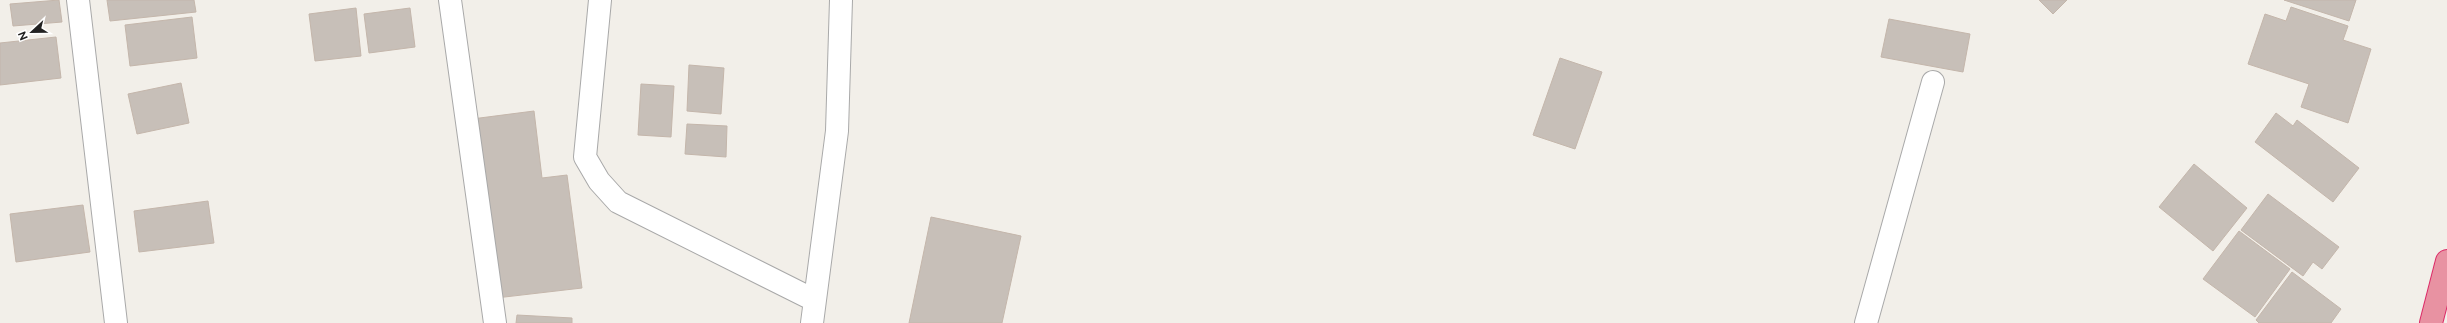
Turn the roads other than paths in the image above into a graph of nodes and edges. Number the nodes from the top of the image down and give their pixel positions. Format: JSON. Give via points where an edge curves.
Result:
{"nodes":[{"id":1,"x":78,"y":0,"type":"edge"},
{"id":2,"x":450,"y":0,"type":"edge"},
{"id":3,"x":600,"y":0,"type":"edge"},
{"id":4,"x":841,"y":0,"type":"edge"},
{"id":5,"x":1933,"y":82,"type":"dead end"},
{"id":6,"x":2447,"y":261,"type":"edge"},
{"id":7,"x":814,"y":300,"type":"junction"},
{"id":8,"x":116,"y":323,"type":"edge"},
{"id":9,"x":495,"y":323,"type":"edge"},
{"id":10,"x":812,"y":323,"type":"edge"},
{"id":11,"x":1866,"y":323,"type":"edge"},
{"id":12,"x":2431,"y":323,"type":"edge"}],
"edges":[{"from":1,"to":8,"type":"street"},
{"from":2,"to":9,"type":"street"},
{"from":3,"to":7,"type":"street","via":[[585,157],[599,181],[618,202]]},
{"from":4,"to":7,"type":"street","via":[[837,131]]},
{"from":5,"to":11,"type":"street"},
{"from":6,"to":12,"type":"highway"},
{"from":7,"to":10,"type":"street"}]}
